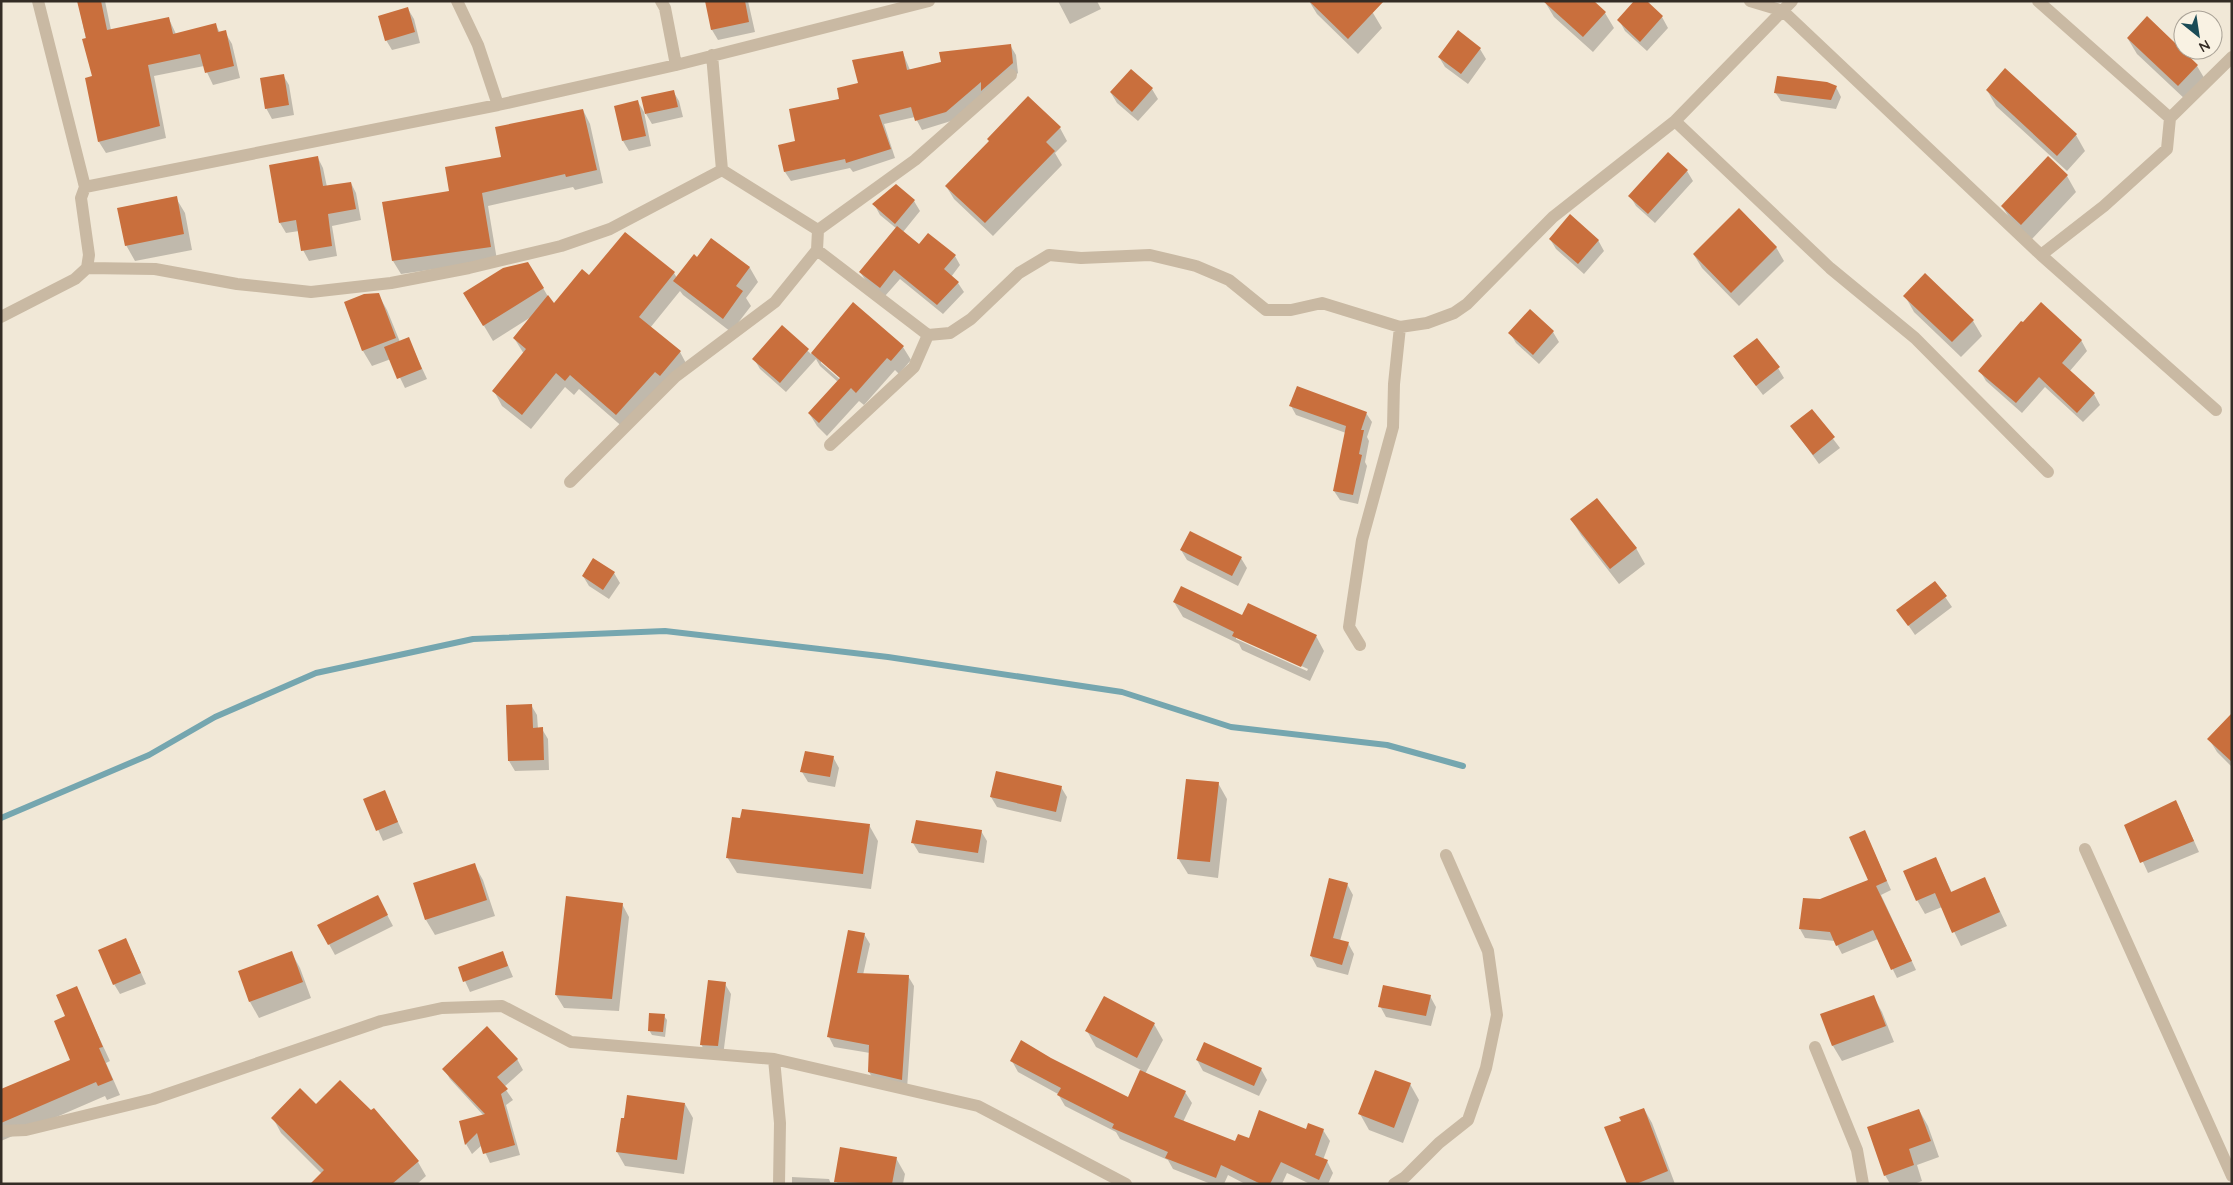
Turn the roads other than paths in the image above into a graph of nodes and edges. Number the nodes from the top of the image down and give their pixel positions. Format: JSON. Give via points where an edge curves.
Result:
{"nodes":[{"id":1,"x":38,"y":1,"type":"edge"},
{"id":2,"x":457,"y":1,"type":"edge"},
{"id":3,"x":660,"y":1,"type":"edge"},
{"id":4,"x":929,"y":1,"type":"edge"},
{"id":5,"x":1750,"y":1,"type":"edge"},
{"id":6,"x":1792,"y":1,"type":"edge"},
{"id":7,"x":2038,"y":1,"type":"edge"},
{"id":8,"x":1783,"y":11,"type":"junction"},
{"id":9,"x":712,"y":55,"type":"junction"},
{"id":10,"x":2232,"y":57,"type":"edge"},
{"id":11,"x":676,"y":65,"type":"junction"},
{"id":12,"x":1011,"y":75,"type":"dead end"},
{"id":13,"x":498,"y":105,"type":"junction"},
{"id":14,"x":2170,"y":118,"type":"junction"},
{"id":15,"x":1674,"y":121,"type":"junction"},
{"id":16,"x":722,"y":170,"type":"junction"},
{"id":17,"x":85,"y":187,"type":"junction"},
{"id":18,"x":818,"y":230,"type":"junction"},
{"id":19,"x":817,"y":250,"type":"junction"},
{"id":20,"x":2041,"y":255,"type":"junction"},
{"id":21,"x":87,"y":268,"type":"junction"},
{"id":22,"x":1,"y":317,"type":"edge"},
{"id":23,"x":1400,"y":327,"type":"junction"},
{"id":24,"x":928,"y":335,"type":"junction"},
{"id":25,"x":2216,"y":410,"type":"dead end"},
{"id":26,"x":830,"y":444,"type":"dead end"},
{"id":27,"x":2048,"y":472,"type":"dead end"},
{"id":28,"x":570,"y":482,"type":"dead end"},
{"id":29,"x":1360,"y":645,"type":"dead end"},
{"id":30,"x":2085,"y":850,"type":"dead end"},
{"id":31,"x":1446,"y":855,"type":"dead end"},
{"id":32,"x":1815,"y":1047,"type":"dead end"},
{"id":33,"x":774,"y":1060,"type":"junction"},
{"id":34,"x":1,"y":1131,"type":"edge"},
{"id":35,"x":2232,"y":1176,"type":"edge"},
{"id":36,"x":779,"y":1184,"type":"edge"},
{"id":37,"x":1126,"y":1184,"type":"edge"},
{"id":38,"x":1394,"y":1184,"type":"edge"},
{"id":39,"x":1863,"y":1184,"type":"edge"}],
"edges":[{"from":1,"to":17,"type":"street"},
{"from":2,"to":13,"type":"street","via":[[478,45]]},
{"from":3,"to":11,"type":"street","via":[[665,8]]},
{"from":4,"to":9,"type":"street"},
{"from":5,"to":8,"type":"street"},
{"from":6,"to":8,"type":"street"},
{"from":7,"to":14,"type":"street"},
{"from":8,"to":15,"type":"street"},
{"from":8,"to":20,"type":"street"},
{"from":9,"to":11,"type":"street"},
{"from":9,"to":16,"type":"street"},
{"from":10,"to":14,"type":"street"},
{"from":11,"to":13,"type":"street"},
{"from":12,"to":18,"type":"street","via":[[915,160]]},
{"from":13,"to":17,"type":"street"},
{"from":14,"to":20,"type":"street","via":[[2167,149],[2104,206]]},
{"from":15,"to":23,"type":"street","via":[[1553,217],[1467,304],[1436,320]]},
{"from":15,"to":27,"type":"street","via":[[1830,268],[1915,338]]},
{"from":16,"to":18,"type":"street"},
{"from":16,"to":21,"type":"street","via":[[610,229],[561,246],[391,283],[311,292],[237,284],[155,269]]},
{"from":17,"to":21,"type":"street","via":[[81,198],[89,255]]},
{"from":18,"to":19,"type":"street"},
{"from":19,"to":24,"type":"street"},
{"from":19,"to":28,"type":"street","via":[[775,302],[675,377]]},
{"from":20,"to":25,"type":"street"},
{"from":21,"to":22,"type":"street","via":[[75,279]]},
{"from":23,"to":24,"type":"street","via":[[1322,303],[1291,310],[1266,310],[1229,280],[1196,266],[1150,255],[1081,258],[1049,255],[1019,273],[971,319],[950,332]]},
{"from":23,"to":29,"type":"street","via":[[1393,427],[1362,540],[1349,627]]},
{"from":24,"to":26,"type":"street","via":[[914,367]]},
{"from":30,"to":35,"type":"street"},
{"from":31,"to":38,"type":"street","via":[[1488,951],[1497,1015],[1486,1068],[1468,1120]]},
{"from":32,"to":39,"type":"street","via":[[1857,1150]]},
{"from":33,"to":34,"type":"street","via":[[571,1042],[502,1006],[442,1008],[381,1021],[153,1100],[26,1130]]},
{"from":33,"to":36,"type":"street","via":[[780,1123]]},
{"from":33,"to":37,"type":"street","via":[[978,1106]]}]}
